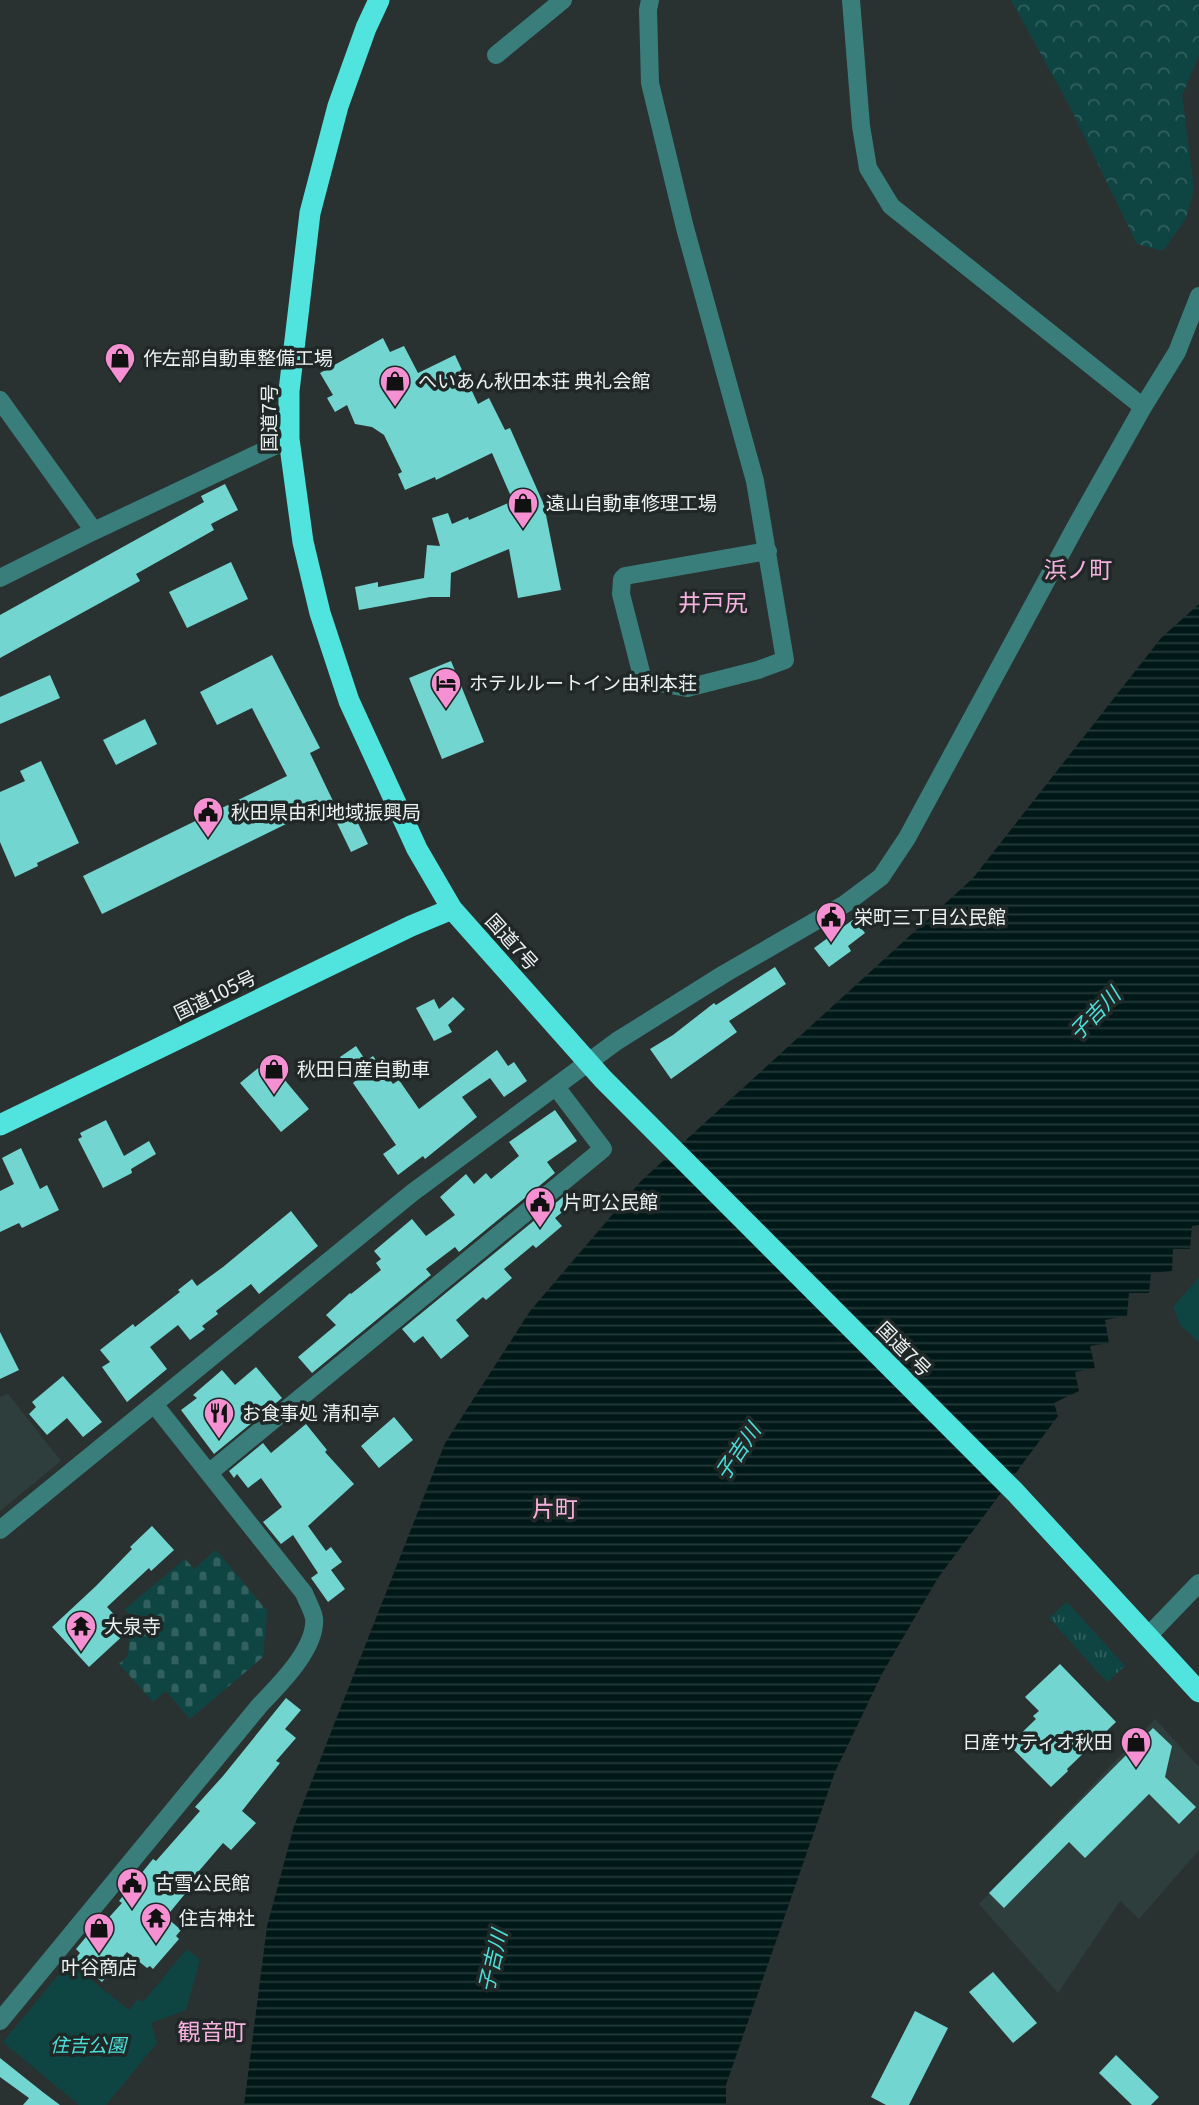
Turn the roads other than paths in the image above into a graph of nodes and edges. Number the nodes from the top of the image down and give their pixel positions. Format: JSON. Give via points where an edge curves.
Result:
{"nodes":[{"id":1,"x":379,"y":0,"type":"edge"},
{"id":2,"x":563,"y":0,"type":"edge"},
{"id":3,"x":650,"y":0,"type":"edge"},
{"id":4,"x":851,"y":0,"type":"edge"},
{"id":5,"x":496,"y":55,"type":"dead end"},
{"id":6,"x":1199,"y":296,"type":"edge"},
{"id":7,"x":0,"y":400,"type":"edge"},
{"id":8,"x":1143,"y":407,"type":"junction"},
{"id":9,"x":289,"y":439,"type":"junction"},
{"id":10,"x":94,"y":531,"type":"junction"},
{"id":11,"x":768,"y":551,"type":"junction"},
{"id":12,"x":0,"y":579,"type":"edge"},
{"id":13,"x":452,"y":909,"type":"junction"},
{"id":14,"x":556,"y":1087,"type":"junction"},
{"id":15,"x":0,"y":1125,"type":"edge"},
{"id":16,"x":154,"y":1404,"type":"junction"},
{"id":17,"x":210,"y":1472,"type":"junction"},
{"id":18,"x":0,"y":1530,"type":"edge"},
{"id":19,"x":1199,"y":1583,"type":"edge"},
{"id":20,"x":1148,"y":1636,"type":"junction"},
{"id":21,"x":1199,"y":1692,"type":"edge"},
{"id":22,"x":0,"y":2021,"type":"edge"}],
"edges":[{"from":1,"to":9,"type":"highway","name":"国道7号","via":[[338,106],[310,213],[289,391]]},
{"from":2,"to":5,"type":"street"},
{"from":3,"to":11,"type":"street","via":[[650,83],[755,481]]},
{"from":4,"to":8,"type":"street","via":[[869,168],[891,206]]},
{"from":6,"to":8,"type":"street","via":[[1177,352]]},
{"from":7,"to":10,"type":"street"},
{"from":8,"to":14,"type":"street","via":[[881,877],[641,1026]]},
{"from":9,"to":10,"type":"street"},
{"from":9,"to":13,"type":"highway","name":"国道7号","via":[[303,542],[349,701],[417,849]]},
{"from":10,"to":12,"type":"street"},
{"from":11,"to":11,"type":"street","via":[[785,660],[687,688],[643,680],[621,594],[622,579]]},
{"from":13,"to":15,"type":"highway","name":"国道105号"},
{"from":13,"to":20,"type":"highway","name":"国道7号","via":[[603,1079],[1015,1492]]},
{"from":14,"to":16,"type":"street","via":[[412,1193]]},
{"from":14,"to":17,"type":"street","via":[[603,1149]]},
{"from":16,"to":17,"type":"street"},
{"from":16,"to":18,"type":"street"},
{"from":17,"to":22,"type":"street","via":[[304,1593],[314,1619],[309,1641],[295,1668]]},
{"from":19,"to":20,"type":"street"},
{"from":20,"to":21,"type":"highway","name":"国道7号"}]}
